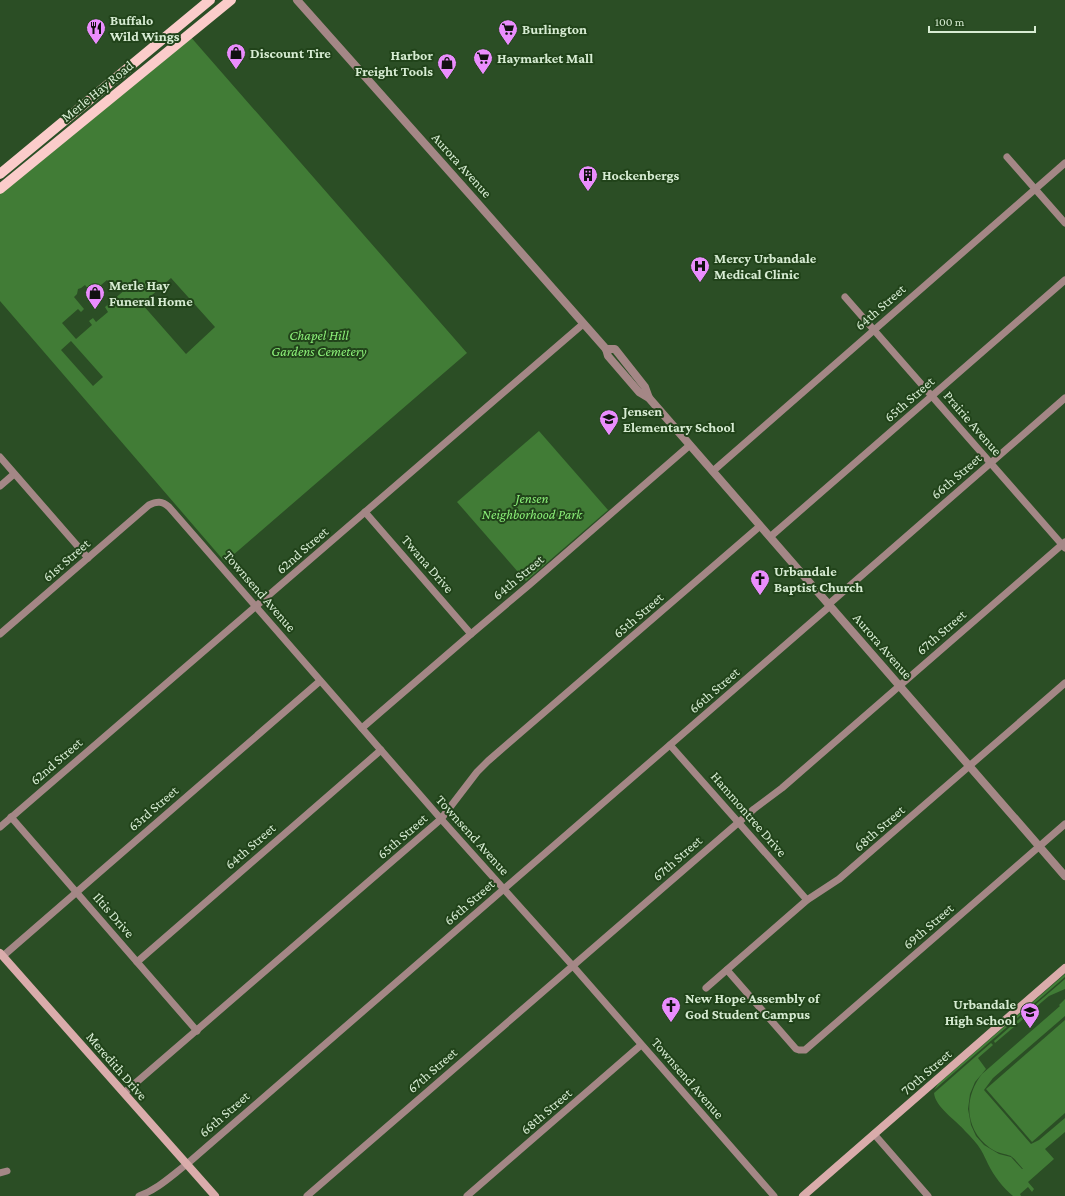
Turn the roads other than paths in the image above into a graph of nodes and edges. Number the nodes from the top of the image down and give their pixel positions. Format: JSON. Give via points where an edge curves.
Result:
{"nodes":[{"id":1,"x":210,"y":0,"type":"edge"},
{"id":2,"x":231,"y":0,"type":"edge"},
{"id":3,"x":297,"y":0,"type":"edge"},
{"id":4,"x":1007,"y":157,"type":"dead end"},
{"id":5,"x":1065,"y":163,"type":"edge"},
{"id":6,"x":0,"y":174,"type":"edge"},
{"id":7,"x":1035,"y":189,"type":"junction"},
{"id":8,"x":0,"y":190,"type":"edge"},
{"id":9,"x":1065,"y":223,"type":"edge"},
{"id":10,"x":1065,"y":280,"type":"edge"},
{"id":11,"x":845,"y":297,"type":"dead end"},
{"id":12,"x":584,"y":324,"type":"junction"},
{"id":13,"x":874,"y":330,"type":"junction"},
{"id":14,"x":932,"y":396,"type":"junction"},
{"id":15,"x":1065,"y":398,"type":"edge"},
{"id":16,"x":690,"y":445,"type":"junction"},
{"id":17,"x":0,"y":457,"type":"edge"},
{"id":18,"x":990,"y":463,"type":"junction"},
{"id":19,"x":712,"y":471,"type":"junction"},
{"id":20,"x":14,"y":474,"type":"junction"},
{"id":21,"x":0,"y":486,"type":"edge"},
{"id":22,"x":149,"y":505,"type":"joint"},
{"id":23,"x":365,"y":512,"type":"junction"},
{"id":24,"x":760,"y":526,"type":"junction"},
{"id":25,"x":770,"y":537,"type":"junction"},
{"id":26,"x":1064,"y":545,"type":"edge"},
{"id":27,"x":88,"y":558,"type":"junction"},
{"id":28,"x":830,"y":605,"type":"junction"},
{"id":29,"x":256,"y":607,"type":"junction"},
{"id":30,"x":0,"y":634,"type":"edge"},
{"id":31,"x":471,"y":634,"type":"junction"},
{"id":32,"x":320,"y":681,"type":"junction"},
{"id":33,"x":1065,"y":683,"type":"edge"},
{"id":34,"x":900,"y":686,"type":"junction"},
{"id":35,"x":362,"y":728,"type":"junction"},
{"id":36,"x":670,"y":745,"type":"junction"},
{"id":37,"x":380,"y":750,"type":"junction"},
{"id":38,"x":970,"y":766,"type":"junction"},
{"id":39,"x":11,"y":817,"type":"junction"},
{"id":40,"x":441,"y":819,"type":"junction"},
{"id":41,"x":738,"y":822,"type":"junction"},
{"id":42,"x":1065,"y":824,"type":"edge"},
{"id":43,"x":0,"y":827,"type":"edge"},
{"id":44,"x":1040,"y":846,"type":"junction"},
{"id":45,"x":1065,"y":876,"type":"edge"},
{"id":46,"x":504,"y":889,"type":"junction"},
{"id":47,"x":76,"y":892,"type":"junction"},
{"id":48,"x":807,"y":900,"type":"junction"},
{"id":49,"x":1,"y":955,"type":"edge"},
{"id":50,"x":137,"y":962,"type":"junction"},
{"id":51,"x":572,"y":965,"type":"junction"},
{"id":52,"x":1065,"y":968,"type":"edge"},
{"id":53,"x":727,"y":970,"type":"junction"},
{"id":54,"x":706,"y":988,"type":"dead end"},
{"id":55,"x":197,"y":1031,"type":"junction"},
{"id":56,"x":641,"y":1045,"type":"junction"},
{"id":57,"x":124,"y":1093,"type":"junction"},
{"id":58,"x":874,"y":1134,"type":"junction"},
{"id":59,"x":187,"y":1164,"type":"junction"},
{"id":60,"x":139,"y":1196,"type":"edge"},
{"id":61,"x":215,"y":1196,"type":"edge"},
{"id":62,"x":307,"y":1196,"type":"edge"},
{"id":63,"x":467,"y":1196,"type":"edge"},
{"id":64,"x":774,"y":1196,"type":"edge"},
{"id":65,"x":804,"y":1196,"type":"edge"},
{"id":66,"x":928,"y":1196,"type":"edge"}],
"edges":[{"from":1,"to":6,"type":"main road","name":"Merle Hay Road"},
{"from":2,"to":8,"type":"main road","name":"Merle Hay Road"},
{"from":3,"to":12,"type":"street","name":"Aurora Avenue"},
{"from":4,"to":7,"type":"street"},
{"from":5,"to":7,"type":"street","name":"64th Street"},
{"from":7,"to":9,"type":"street"},
{"from":7,"to":13,"type":"street","name":"64th Street"},
{"from":10,"to":14,"type":"street","name":"65th Street"},
{"from":11,"to":13,"type":"street","name":"Prairie Avenue"},
{"from":12,"to":16,"type":"street","name":"Aurora Avenue","via":[[606,349],[615,349],[645,387],[649,398]]},
{"from":12,"to":23,"type":"street","name":"62nd Street"},
{"from":13,"to":14,"type":"street","name":"Prairie Avenue"},
{"from":13,"to":19,"type":"street","name":"64th Street"},
{"from":14,"to":18,"type":"street","name":"Prairie Avenue"},
{"from":14,"to":25,"type":"street","name":"65th Street"},
{"from":15,"to":18,"type":"street","name":"66th Street"},
{"from":16,"to":19,"type":"street","name":"Aurora Avenue"},
{"from":16,"to":31,"type":"street","name":"64th Street"},
{"from":17,"to":20,"type":"street"},
{"from":18,"to":26,"type":"street","name":"Prairie Avenue"},
{"from":18,"to":28,"type":"street","name":"66th Street"},
{"from":19,"to":24,"type":"street","name":"Aurora Avenue"},
{"from":20,"to":21,"type":"street"},
{"from":20,"to":27,"type":"street"},
{"from":22,"to":27,"type":"street","name":"61st Street"},
{"from":22,"to":29,"type":"street","name":"Townsend Avenue","via":[[159,502],[169,507]]},
{"from":23,"to":29,"type":"street","name":"62nd Street"},
{"from":23,"to":31,"type":"street","name":"Twana Drive"},
{"from":24,"to":25,"type":"street","name":"Aurora Avenue"},
{"from":24,"to":40,"type":"street","name":"65th Street","via":[[488,761]]},
{"from":25,"to":28,"type":"street","name":"Aurora Avenue"},
{"from":26,"to":34,"type":"street","name":"67th Street"},
{"from":27,"to":30,"type":"street","name":"61st Street"},
{"from":28,"to":34,"type":"street","name":"Aurora Avenue"},
{"from":28,"to":36,"type":"street","name":"66th Street"},
{"from":29,"to":32,"type":"street","name":"Townsend Avenue"},
{"from":29,"to":39,"type":"street","name":"62nd Street"},
{"from":31,"to":35,"type":"street","name":"64th Street"},
{"from":32,"to":35,"type":"street","name":"Townsend Avenue"},
{"from":32,"to":47,"type":"street","name":"63rd Street"},
{"from":33,"to":38,"type":"street","name":"68th Street"},
{"from":34,"to":38,"type":"street","name":"Aurora Avenue"},
{"from":34,"to":41,"type":"street","name":"67th Street","via":[[782,788]]},
{"from":35,"to":37,"type":"street","name":"Townsend Avenue"},
{"from":36,"to":41,"type":"street","name":"Hammontree Drive"},
{"from":36,"to":46,"type":"street","name":"66th Street"},
{"from":37,"to":40,"type":"street","name":"Townsend Avenue"},
{"from":37,"to":50,"type":"street","name":"64th Street"},
{"from":38,"to":44,"type":"street","name":"Aurora Avenue"},
{"from":38,"to":48,"type":"street","name":"68th Street","via":[[839,879]]},
{"from":39,"to":43,"type":"street","name":"62nd Street"},
{"from":39,"to":47,"type":"street","name":"Iltis Drive"},
{"from":40,"to":46,"type":"street","name":"Townsend Avenue"},
{"from":40,"to":55,"type":"street","name":"65th Street"},
{"from":41,"to":48,"type":"street","name":"Hammontree Drive"},
{"from":41,"to":51,"type":"street","name":"67th Street"},
{"from":42,"to":44,"type":"street","name":"69th Street"},
{"from":44,"to":45,"type":"street","name":"Aurora Avenue"},
{"from":44,"to":53,"type":"street","name":"69th Street","via":[[802,1051],[796,1048]]},
{"from":46,"to":51,"type":"street","name":"Townsend Avenue"},
{"from":46,"to":59,"type":"street","name":"66th Street"},
{"from":47,"to":49,"type":"street","name":"63rd Street"},
{"from":47,"to":50,"type":"street","name":"Iltis Drive"},
{"from":48,"to":53,"type":"street","name":"68th Street"},
{"from":49,"to":57,"type":"main road","name":"Meredith Drive"},
{"from":50,"to":55,"type":"street","name":"Iltis Drive"},
{"from":51,"to":56,"type":"street","name":"Townsend Avenue"},
{"from":51,"to":62,"type":"street","name":"67th Street"},
{"from":52,"to":58,"type":"main road","name":"70th Street"},
{"from":53,"to":54,"type":"street","name":"68th Street"},
{"from":55,"to":57,"type":"street","name":"65th Street"},
{"from":56,"to":63,"type":"street","name":"68th Street"},
{"from":56,"to":64,"type":"street","name":"Townsend Avenue"},
{"from":57,"to":59,"type":"main road","name":"Meredith Drive"},
{"from":58,"to":65,"type":"main road","name":"70th Street"},
{"from":58,"to":66,"type":"street"},
{"from":59,"to":60,"type":"street","name":"66th Street","via":[[158,1187]]},
{"from":59,"to":61,"type":"main road","name":"Meredith Drive"}]}
